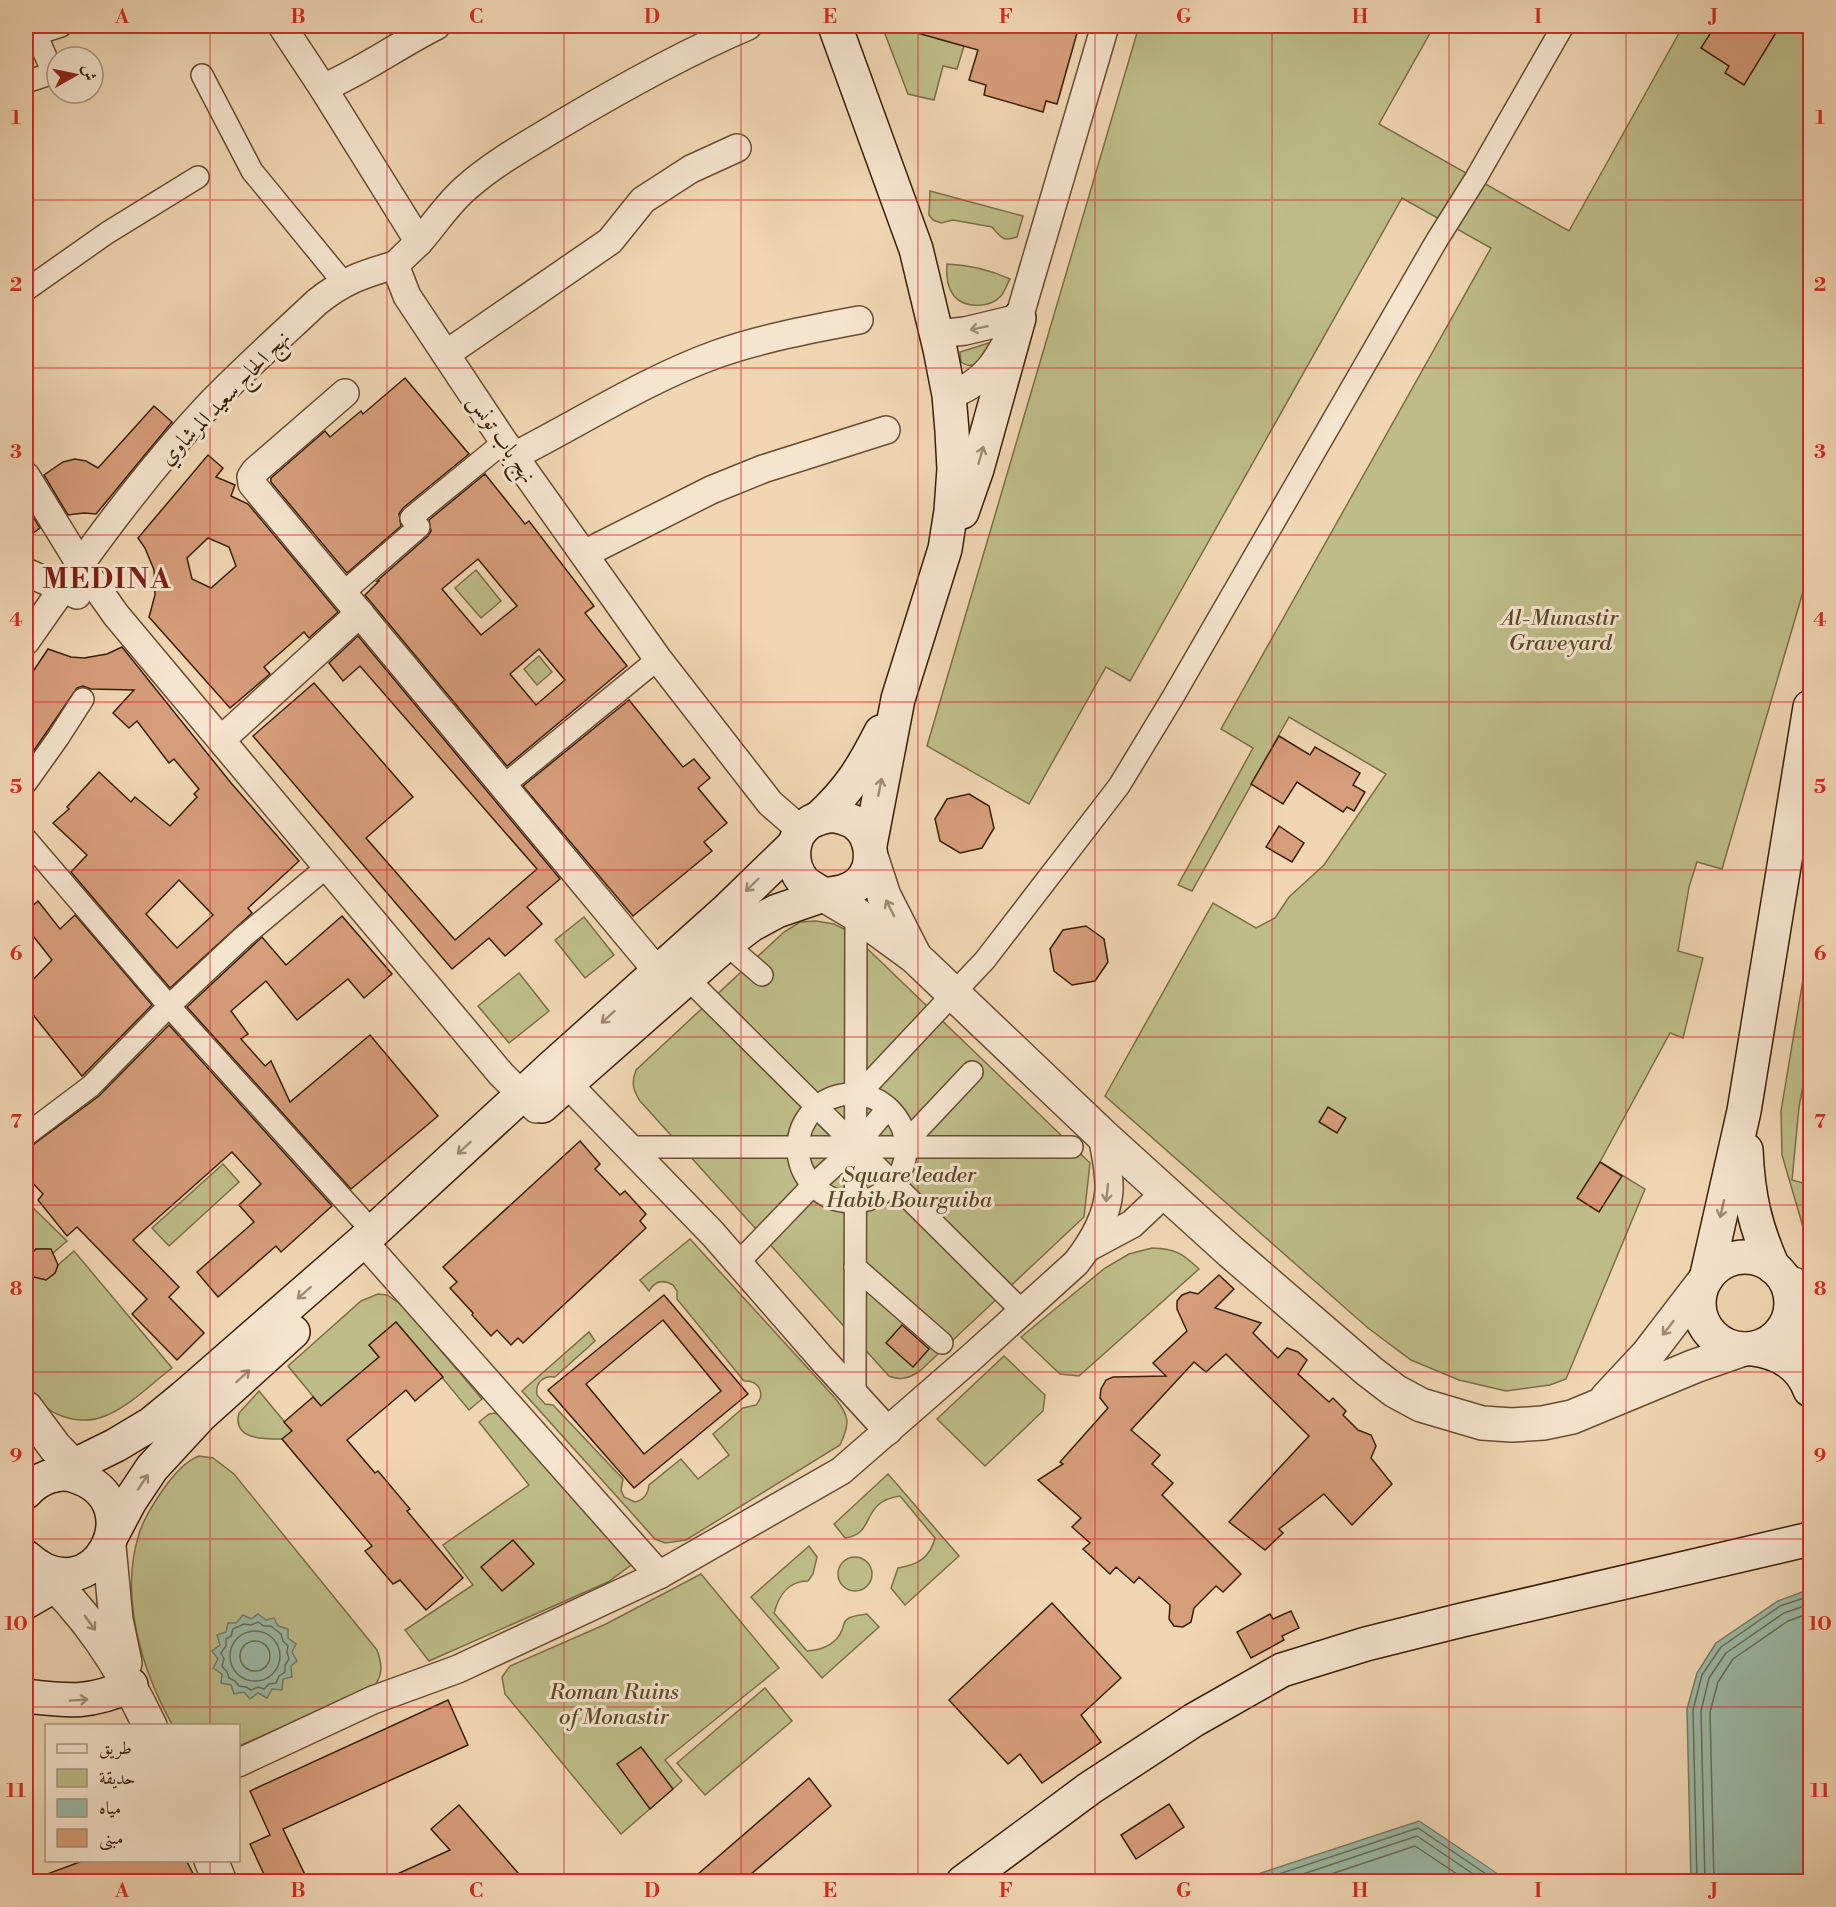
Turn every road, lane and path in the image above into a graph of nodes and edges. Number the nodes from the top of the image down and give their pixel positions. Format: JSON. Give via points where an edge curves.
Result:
{"nodes":[{"id":1,"x":61,"y":26,"type":"edge"},
{"id":2,"x":282,"y":26,"type":"edge"},
{"id":3,"x":436,"y":26,"type":"edge"},
{"id":4,"x":748,"y":26,"type":"edge"},
{"id":5,"x":835,"y":26,"type":"edge"},
{"id":6,"x":1105,"y":26,"type":"edge"},
{"id":7,"x":1563,"y":26,"type":"edge"},
{"id":8,"x":202,"y":75,"type":"dead end"},
{"id":9,"x":26,"y":82,"type":"edge"},
{"id":10,"x":323,"y":88,"type":"junction"},
{"id":11,"x":737,"y":148,"type":"dead end"},
{"id":12,"x":198,"y":177,"type":"dead end"},
{"id":13,"x":418,"y":242,"type":"junction"},
{"id":14,"x":395,"y":265,"type":"junction"},
{"id":15,"x":343,"y":282,"type":"junction"},
{"id":16,"x":26,"y":290,"type":"edge"},
{"id":17,"x":1019,"y":318,"type":"junction"},
{"id":18,"x":859,"y":320,"type":"dead end"},
{"id":19,"x":937,"y":334,"type":"junction"},
{"id":20,"x":446,"y":354,"type":"junction"},
{"id":21,"x":345,"y":393,"type":"dead end"},
{"id":22,"x":949,"y":395,"type":"junction"},
{"id":23,"x":886,"y":430,"type":"dead end"},
{"id":24,"x":509,"y":449,"type":"junction"},
{"id":25,"x":26,"y":476,"type":"edge"},
{"id":26,"x":945,"y":549,"type":"junction"},
{"id":27,"x":584,"y":554,"type":"junction"},
{"id":28,"x":80,"y":564,"type":"junction"},
{"id":29,"x":26,"y":572,"type":"edge"},
{"id":30,"x":63,"y":587,"type":"junction"},
{"id":31,"x":351,"y":603,"type":"junction"},
{"id":32,"x":116,"y":615,"type":"junction"},
{"id":33,"x":26,"y":641,"type":"edge"},
{"id":34,"x":658,"y":659,"type":"junction"},
{"id":35,"x":83,"y":699,"type":"dead end"},
{"id":36,"x":898,"y":699,"type":"junction"},
{"id":37,"x":1810,"y":708,"type":"edge"},
{"id":38,"x":222,"y":740,"type":"junction"},
{"id":39,"x":26,"y":783,"type":"edge"},
{"id":40,"x":503,"y":786,"type":"junction"},
{"id":41,"x":805,"y":831,"type":"junction"},
{"id":42,"x":26,"y":839,"type":"edge"},
{"id":43,"x":870,"y":851,"type":"junction"},
{"id":44,"x":328,"y":866,"type":"junction"},
{"id":45,"x":824,"y":895,"type":"junction"},
{"id":46,"x":856,"y":914,"type":"junction"},
{"id":47,"x":726,"y":944,"type":"junction"},
{"id":48,"x":915,"y":957,"type":"junction"},
{"id":49,"x":673,"y":975,"type":"junction"},
{"id":50,"x":762,"y":975,"type":"dead end"},
{"id":51,"x":953,"y":993,"type":"junction"},
{"id":52,"x":169,"y":1006,"type":"junction"},
{"id":53,"x":972,"y":1072,"type":"dead end"},
{"id":54,"x":560,"y":1075,"type":"junction"},
{"id":55,"x":516,"y":1088,"type":"junction"},
{"id":56,"x":857,"y":1094,"type":"junction"},
{"id":57,"x":817,"y":1107,"type":"junction"},
{"id":58,"x":888,"y":1108,"type":"junction"},
{"id":59,"x":1744,"y":1111,"type":"junction"},
{"id":60,"x":26,"y":1135,"type":"edge"},
{"id":61,"x":1087,"y":1141,"type":"junction"},
{"id":62,"x":906,"y":1144,"type":"junction"},
{"id":63,"x":798,"y":1146,"type":"junction"},
{"id":64,"x":856,"y":1146,"type":"junction"},
{"id":65,"x":630,"y":1147,"type":"junction"},
{"id":66,"x":893,"y":1182,"type":"junction"},
{"id":67,"x":813,"y":1185,"type":"junction"},
{"id":68,"x":1166,"y":1192,"type":"junction"},
{"id":69,"x":856,"y":1202,"type":"junction"},
{"id":70,"x":371,"y":1243,"type":"junction"},
{"id":71,"x":1089,"y":1247,"type":"junction"},
{"id":72,"x":738,"y":1263,"type":"junction"},
{"id":73,"x":855,"y":1267,"type":"junction"},
{"id":74,"x":1705,"y":1280,"type":"junction"},
{"id":75,"x":1793,"y":1288,"type":"edge"},
{"id":76,"x":1022,"y":1311,"type":"junction"},
{"id":77,"x":942,"y":1343,"type":"dead end"},
{"id":78,"x":1748,"y":1349,"type":"junction"},
{"id":79,"x":1810,"y":1350,"type":"edge"},
{"id":80,"x":1810,"y":1390,"type":"edge"},
{"id":81,"x":855,"y":1395,"type":"junction"},
{"id":82,"x":1600,"y":1406,"type":"junction"},
{"id":83,"x":26,"y":1408,"type":"edge"},
{"id":84,"x":893,"y":1436,"type":"junction"},
{"id":85,"x":72,"y":1474,"type":"junction"},
{"id":86,"x":26,"y":1492,"type":"edge"},
{"id":87,"x":1810,"y":1516,"type":"edge"},
{"id":88,"x":111,"y":1539,"type":"junction"},
{"id":89,"x":1810,"y":1539,"type":"edge"},
{"id":90,"x":1772,"y":1548,"type":"junction"},
{"id":91,"x":47,"y":1570,"type":"edge"},
{"id":92,"x":659,"y":1575,"type":"junction"},
{"id":93,"x":26,"y":1602,"type":"edge"},
{"id":94,"x":131,"y":1685,"type":"junction"},
{"id":95,"x":26,"y":1696,"type":"edge"},
{"id":96,"x":150,"y":1724,"type":"edge"},
{"id":97,"x":240,"y":1762,"type":"edge"},
{"id":98,"x":212,"y":1862,"type":"edge"},
{"id":99,"x":220,"y":1881,"type":"edge"},
{"id":100,"x":963,"y":1881,"type":"edge"}],
"edges":[{"from":1,"to":9,"type":"street","via":[[36,34],[53,73]]},
{"from":2,"to":10,"type":"street"},
{"from":3,"to":10,"type":"street"},
{"from":4,"to":13,"type":"street","via":[[656,69],[531,143],[468,186]]},
{"from":5,"to":19,"type":"main road","via":[[916,249]]},
{"from":6,"to":17,"type":"street"},
{"from":7,"to":51,"type":"street","via":[[1119,786],[985,960]]},
{"from":8,"to":15,"type":"street","via":[[252,171]]},
{"from":10,"to":13,"type":"street"},
{"from":11,"to":20,"type":"street","via":[[691,169],[643,200],[610,241]]},
{"from":12,"to":16,"type":"street","via":[[107,233]]},
{"from":13,"to":14,"type":"street"},
{"from":14,"to":15,"type":"street","name":"نهج الحاج سعيد المرشاوي"},
{"from":14,"to":20,"type":"street","name":"نهج باب تونس","via":[[407,296]]},
{"from":15,"to":28,"type":"street","name":"نهج الحاج سعيد المرشاوي","via":[[316,302],[212,403]]},
{"from":17,"to":19,"type":"street","one_way":true},
{"from":17,"to":22,"type":"street","via":[[983,377]]},
{"from":26,"to":17,"type":"main road","one_way":true,"via":[[974,478]]},
{"from":18,"to":24,"type":"street","via":[[716,355]]},
{"from":19,"to":22,"type":"main road"},
{"from":20,"to":24,"type":"street","name":"نهج باب تونس"},
{"from":21,"to":31,"type":"street","via":[[255,471],[251,481]]},
{"from":22,"to":26,"type":"main road","via":[[954,469]]},
{"from":23,"to":27,"type":"street","via":[[711,490]]},
{"from":24,"to":27,"type":"street","name":"نهج باب تونس"},
{"from":24,"to":31,"type":"street","via":[[411,518],[419,527]]},
{"from":25,"to":28,"type":"street"},
{"from":26,"to":36,"type":"main road"},
{"from":27,"to":34,"type":"street","name":"نهج باب تونس"},
{"from":28,"to":30,"type":"street","name":"نهج الحاج سعيد المرشاوي"},
{"from":28,"to":32,"type":"street"},
{"from":29,"to":30,"type":"street"},
{"from":30,"to":32,"type":"street"},
{"from":30,"to":33,"type":"street","name":"نهج الحاج سعيد المرشاوي"},
{"from":31,"to":38,"type":"street"},
{"from":31,"to":40,"type":"street"},
{"from":32,"to":38,"type":"street"},
{"from":34,"to":40,"type":"street"},
{"from":34,"to":41,"type":"street","name":"نهج باب تونس","via":[[770,803]]},
{"from":35,"to":39,"type":"street"},
{"from":36,"to":41,"type":"main road","via":[[860,772],[839,799]]},
{"from":43,"to":36,"type":"main road","one_way":true},
{"from":37,"to":59,"type":"main road"},
{"from":38,"to":44,"type":"street"},
{"from":40,"to":49,"type":"street"},
{"from":41,"to":43,"type":"main road","via":[[832,815],[845,818],[864,833]]},
{"from":41,"to":45,"type":"main road","via":[[793,858],[797,872]]},
{"from":41,"to":49,"type":"main road","one_way":true,"via":[[727,910]]},
{"from":42,"to":52,"type":"street"},
{"from":43,"to":45,"type":"main road","via":[[869,866],[860,882],[843,892]]},
{"from":48,"to":43,"type":"main road","one_way":true,"via":[[884,896]]},
{"from":44,"to":52,"type":"street"},
{"from":44,"to":55,"type":"street"},
{"from":45,"to":46,"type":"main road"},
{"from":45,"to":47,"type":"main road","via":[[777,911]]},
{"from":46,"to":48,"type":"main road"},
{"from":46,"to":56,"type":"street"},
{"from":47,"to":49,"type":"main road"},
{"from":47,"to":50,"type":"street"},
{"from":48,"to":51,"type":"main road"},
{"from":49,"to":54,"type":"main road"},
{"from":49,"to":57,"type":"street"},
{"from":51,"to":56,"type":"street"},
{"from":51,"to":61,"type":"main road"},
{"from":52,"to":60,"type":"street","via":[[91,1086]]},
{"from":52,"to":70,"type":"street"},
{"from":53,"to":62,"type":"street"},
{"from":54,"to":55,"type":"main road"},
{"from":54,"to":65,"type":"street"},
{"from":55,"to":70,"type":"main road"},
{"from":56,"to":57,"type":"street","via":[[840,1095]]},
{"from":56,"to":58,"type":"street","via":[[877,1099]]},
{"from":56,"to":64,"type":"street"},
{"from":57,"to":63,"type":"street","via":[[800,1130]]},
{"from":57,"to":64,"type":"street"},
{"from":58,"to":62,"type":"street","via":[[902,1126]]},
{"from":58,"to":64,"type":"street"},
{"from":59,"to":74,"type":"main road","one_way":true},
{"from":59,"to":75,"type":"main road","via":[[1748,1189],[1759,1236]]},
{"from":61,"to":62,"type":"street"},
{"from":61,"to":68,"type":"main road"},
{"from":61,"to":71,"type":"street","one_way":true,"via":[[1109,1192]]},
{"from":62,"to":64,"type":"street"},
{"from":62,"to":66,"type":"street","via":[[905,1161]]},
{"from":63,"to":64,"type":"street"},
{"from":63,"to":65,"type":"street"},
{"from":63,"to":67,"type":"street","via":[[801,1166]]},
{"from":64,"to":66,"type":"street"},
{"from":64,"to":67,"type":"street"},
{"from":64,"to":69,"type":"street"},
{"from":65,"to":72,"type":"street"},
{"from":66,"to":69,"type":"street","via":[[872,1199]]},
{"from":66,"to":76,"type":"street"},
{"from":67,"to":69,"type":"street","via":[[837,1200]]},
{"from":67,"to":72,"type":"street"},
{"from":68,"to":71,"type":"street","via":[[1132,1224]]},
{"from":68,"to":82,"type":"main road","via":[[1369,1371],[1421,1405],[1482,1424],[1512,1425],[1572,1417]]},
{"from":69,"to":73,"type":"street"},
{"from":70,"to":85,"type":"main road","one_way":true,"via":[[150,1424]]},
{"from":88,"to":70,"type":"main road","one_way":true,"via":[[152,1468]]},
{"from":70,"to":92,"type":"street"},
{"from":71,"to":76,"type":"street"},
{"from":72,"to":81,"type":"street"},
{"from":73,"to":77,"type":"street"},
{"from":73,"to":81,"type":"street"},
{"from":74,"to":75,"type":"main road","via":[[1720,1264],[1747,1257],[1761,1260]]},
{"from":74,"to":78,"type":"main road","via":[[1700,1312],[1706,1327],[1729,1346]]},
{"from":74,"to":82,"type":"main road","one_way":true,"via":[[1648,1354]]},
{"from":75,"to":78,"type":"main road","via":[[1782,1331],[1774,1339]]},
{"from":75,"to":79,"type":"main road"},
{"from":76,"to":84,"type":"street","via":[[1005,1337]]},
{"from":78,"to":80,"type":"main road","via":[[1783,1357],[1805,1378]]},
{"from":78,"to":82,"type":"main road","via":[[1695,1366]]},
{"from":81,"to":84,"type":"street"},
{"from":83,"to":85,"type":"main road"},
{"from":84,"to":92,"type":"street","via":[[841,1471]]},
{"from":85,"to":86,"type":"main road","via":[[43,1478]]},
{"from":85,"to":88,"type":"main road","via":[[99,1490],[108,1502],[113,1517]]},
{"from":87,"to":90,"type":"main road"},
{"from":88,"to":91,"type":"main road","via":[[94,1565]]},
{"from":88,"to":94,"type":"main road","via":[[116,1620]]},
{"from":89,"to":90,"type":"main road"},
{"from":90,"to":100,"type":"main road","via":[[1462,1620],[1282,1670],[1194,1720],[1090,1788]]},
{"from":91,"to":93,"type":"main road"},
{"from":91,"to":94,"type":"main road","one_way":true,"via":[[88,1620]]},
{"from":92,"to":97,"type":"street","via":[[458,1669],[374,1700]]},
{"from":95,"to":94,"type":"main road","one_way":true,"via":[[84,1700]]},
{"from":94,"to":96,"type":"main road"},
{"from":98,"to":99,"type":"main road"}]}
